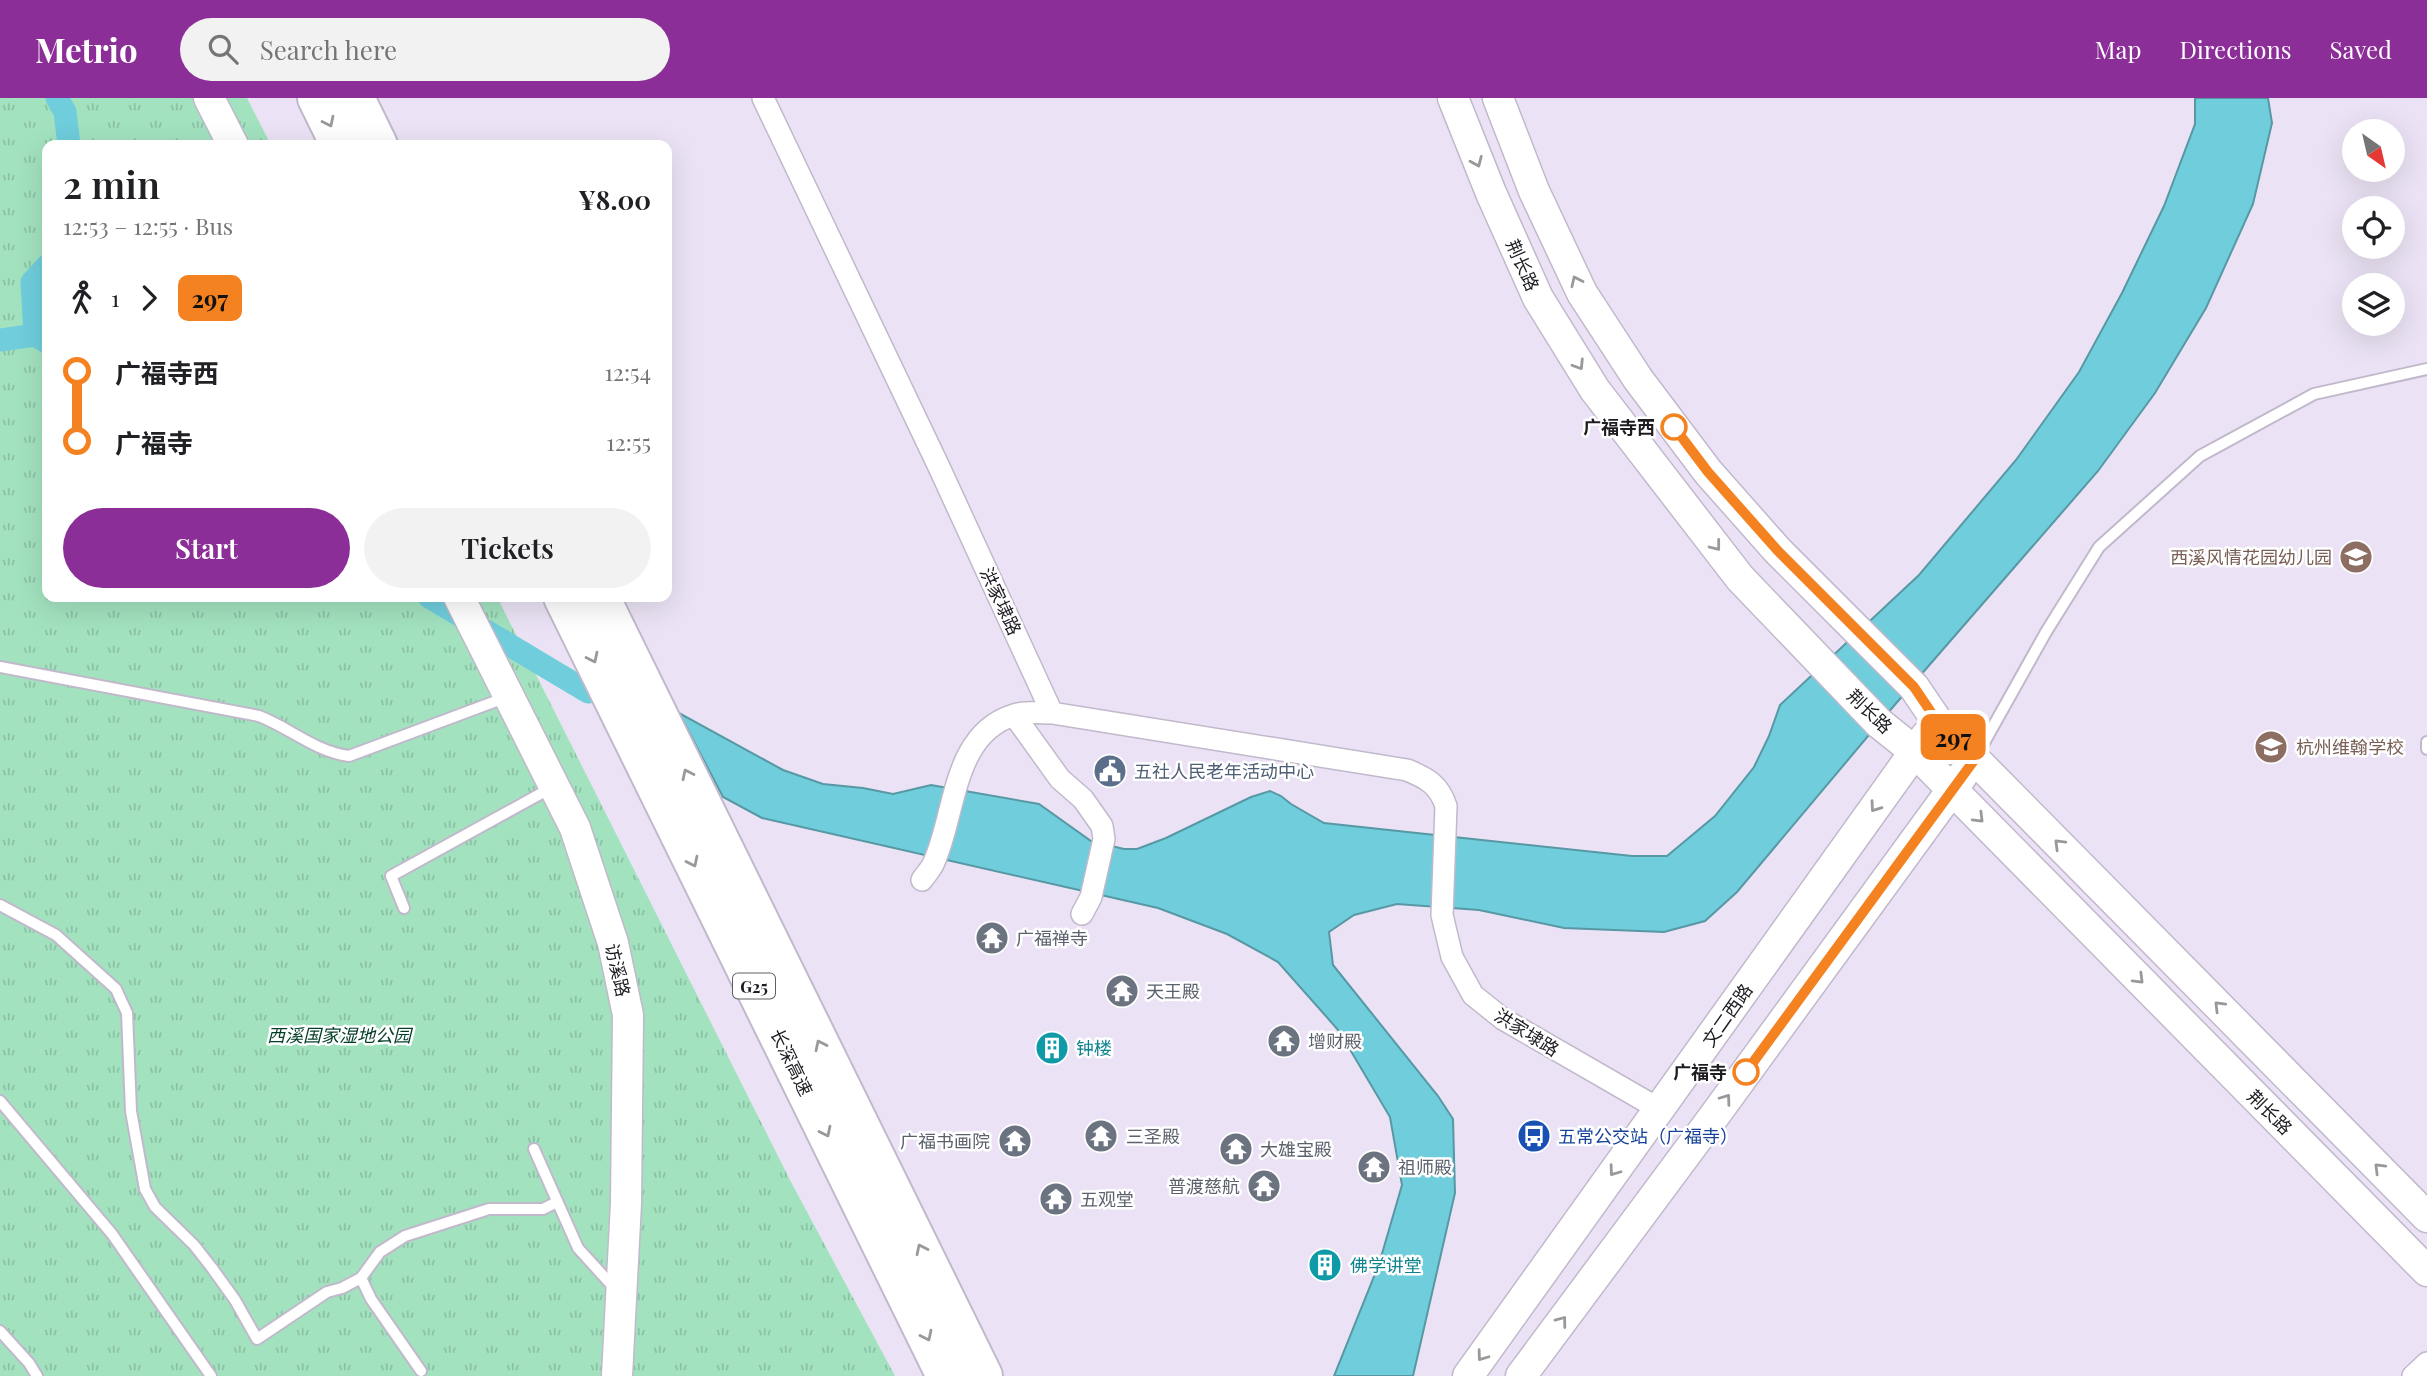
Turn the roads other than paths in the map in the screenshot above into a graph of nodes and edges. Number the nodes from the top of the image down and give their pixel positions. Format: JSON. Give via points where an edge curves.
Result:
{"nodes":[{"id":1,"x":209,"y":98,"type":"edge"},
{"id":2,"x":317,"y":98,"type":"edge"},
{"id":3,"x":355,"y":98,"type":"edge"},
{"id":4,"x":763,"y":98,"type":"edge"},
{"id":5,"x":1453,"y":98,"type":"edge"},
{"id":6,"x":1498,"y":98,"type":"edge"},
{"id":7,"x":230,"y":140,"type":"edge"},
{"id":8,"x":338,"y":140,"type":"edge"},
{"id":9,"x":376,"y":140,"type":"edge"},
{"id":10,"x":2427,"y":369,"type":"edge"},
{"id":11,"x":462,"y":602,"type":"edge"},
{"id":12,"x":565,"y":602,"type":"edge"},
{"id":13,"x":602,"y":602,"type":"edge"},
{"id":14,"x":0,"y":667,"type":"edge"},
{"id":15,"x":510,"y":696,"type":"junction"},
{"id":16,"x":1052,"y":713,"type":"junction"},
{"id":17,"x":1014,"y":715,"type":"junction"},
{"id":18,"x":1937,"y":721,"type":"junction"},
{"id":19,"x":2427,"y":742,"type":"edge"},
{"id":20,"x":2427,"y":749,"type":"edge"},
{"id":21,"x":1914,"y":751,"type":"junction"},
{"id":22,"x":1975,"y":759,"type":"junction"},
{"id":23,"x":554,"y":787,"type":"junction"},
{"id":24,"x":1952,"y":790,"type":"junction"},
{"id":25,"x":928,"y":871,"type":"dead end"},
{"id":26,"x":0,"y":905,"type":"edge"},
{"id":27,"x":1086,"y":906,"type":"dead end"},
{"id":28,"x":404,"y":908,"type":"dead end"},
{"id":29,"x":0,"y":1101,"type":"edge"},
{"id":30,"x":1659,"y":1109,"type":"junction"},
{"id":31,"x":534,"y":1149,"type":"dead end"},
{"id":32,"x":557,"y":1202,"type":"junction"},
{"id":33,"x":2427,"y":1217,"type":"edge"},
{"id":34,"x":2427,"y":1271,"type":"edge"},
{"id":35,"x":361,"y":1278,"type":"junction"},
{"id":36,"x":621,"y":1296,"type":"junction"},
{"id":37,"x":0,"y":1331,"type":"edge"},
{"id":38,"x":2427,"y":1363,"type":"edge"},
{"id":39,"x":421,"y":1371,"type":"dead end"},
{"id":40,"x":37,"y":1376,"type":"edge"},
{"id":41,"x":211,"y":1376,"type":"edge"},
{"id":42,"x":617,"y":1376,"type":"edge"},
{"id":43,"x":946,"y":1376,"type":"edge"},
{"id":44,"x":983,"y":1376,"type":"edge"},
{"id":45,"x":1468,"y":1376,"type":"edge"},
{"id":46,"x":1521,"y":1376,"type":"edge"},
{"id":47,"x":2413,"y":1376,"type":"edge"}],
"edges":[{"from":1,"to":7,"type":"main road"},
{"from":2,"to":8,"type":"highway","one_way":true},
{"from":3,"to":9,"type":"highway"},
{"from":4,"to":16,"type":"street","name":"洪家埭路"},
{"from":5,"to":21,"type":"main road","name":"荆长路","one_way":true,"via":[[1538,298],[1595,390],[1741,578],[1879,723]]},
{"from":18,"to":6,"type":"main road","one_way":true,"via":[[1914,687],[1778,551],[1708,472],[1638,379],[1582,293],[1534,191]]},
{"from":10,"to":22,"type":"lane","via":[[2314,394],[2200,456],[2099,547]]},
{"from":11,"to":15,"type":"main road","name":"访溪路"},
{"from":12,"to":43,"type":"highway","name":"长深高速","number":"G25","one_way":true},
{"from":44,"to":13,"type":"highway","name":"长深高速","number":"G25","one_way":true},
{"from":14,"to":15,"type":"lane","via":[[259,716],[332,754],[349,756]]},
{"from":15,"to":23,"type":"main road","name":"访溪路"},
{"from":16,"to":17,"type":"street"},
{"from":16,"to":30,"type":"street","name":"洪家埭路","via":[[1407,769],[1428,778],[1441,791],[1446,806],[1442,915],[1452,957],[1473,995],[1503,1019]]},
{"from":17,"to":25,"type":"street","via":[[992,726],[960,773]]},
{"from":17,"to":27,"type":"street","via":[[1060,779],[1083,799],[1102,826],[1104,839]]},
{"from":18,"to":21,"type":"main road","name":"文二西路"},
{"from":18,"to":22,"type":"main road"},
{"from":19,"to":20,"type":"lane"},
{"from":21,"to":24,"type":"main road","name":"荆长路"},
{"from":21,"to":30,"type":"main road","name":"文二西路","one_way":true},
{"from":22,"to":24,"type":"main road"},
{"from":33,"to":22,"type":"main road","one_way":true},
{"from":23,"to":28,"type":"lane","via":[[391,876]]},
{"from":23,"to":36,"type":"main road","name":"访溪路","via":[[592,875],[628,1015]]},
{"from":24,"to":34,"type":"main road","name":"荆长路","one_way":true},
{"from":46,"to":24,"type":"main road","one_way":true},
{"from":26,"to":35,"type":"lane","via":[[56,936],[116,989],[127,1013],[131,1111],[145,1189],[155,1207],[212,1268],[257,1339],[327,1292]]},
{"from":29,"to":41,"type":"lane","via":[[112,1234]]},
{"from":30,"to":45,"type":"main road","name":"文二西路","one_way":true},
{"from":31,"to":32,"type":"lane"},
{"from":32,"to":35,"type":"lane","via":[[543,1209],[489,1209],[405,1236],[380,1252]]},
{"from":32,"to":36,"type":"lane","via":[[578,1248]]},
{"from":35,"to":39,"type":"lane"},
{"from":36,"to":42,"type":"main road","name":"访溪路"},
{"from":37,"to":40,"type":"lane"},
{"from":38,"to":47,"type":"street"}]}
